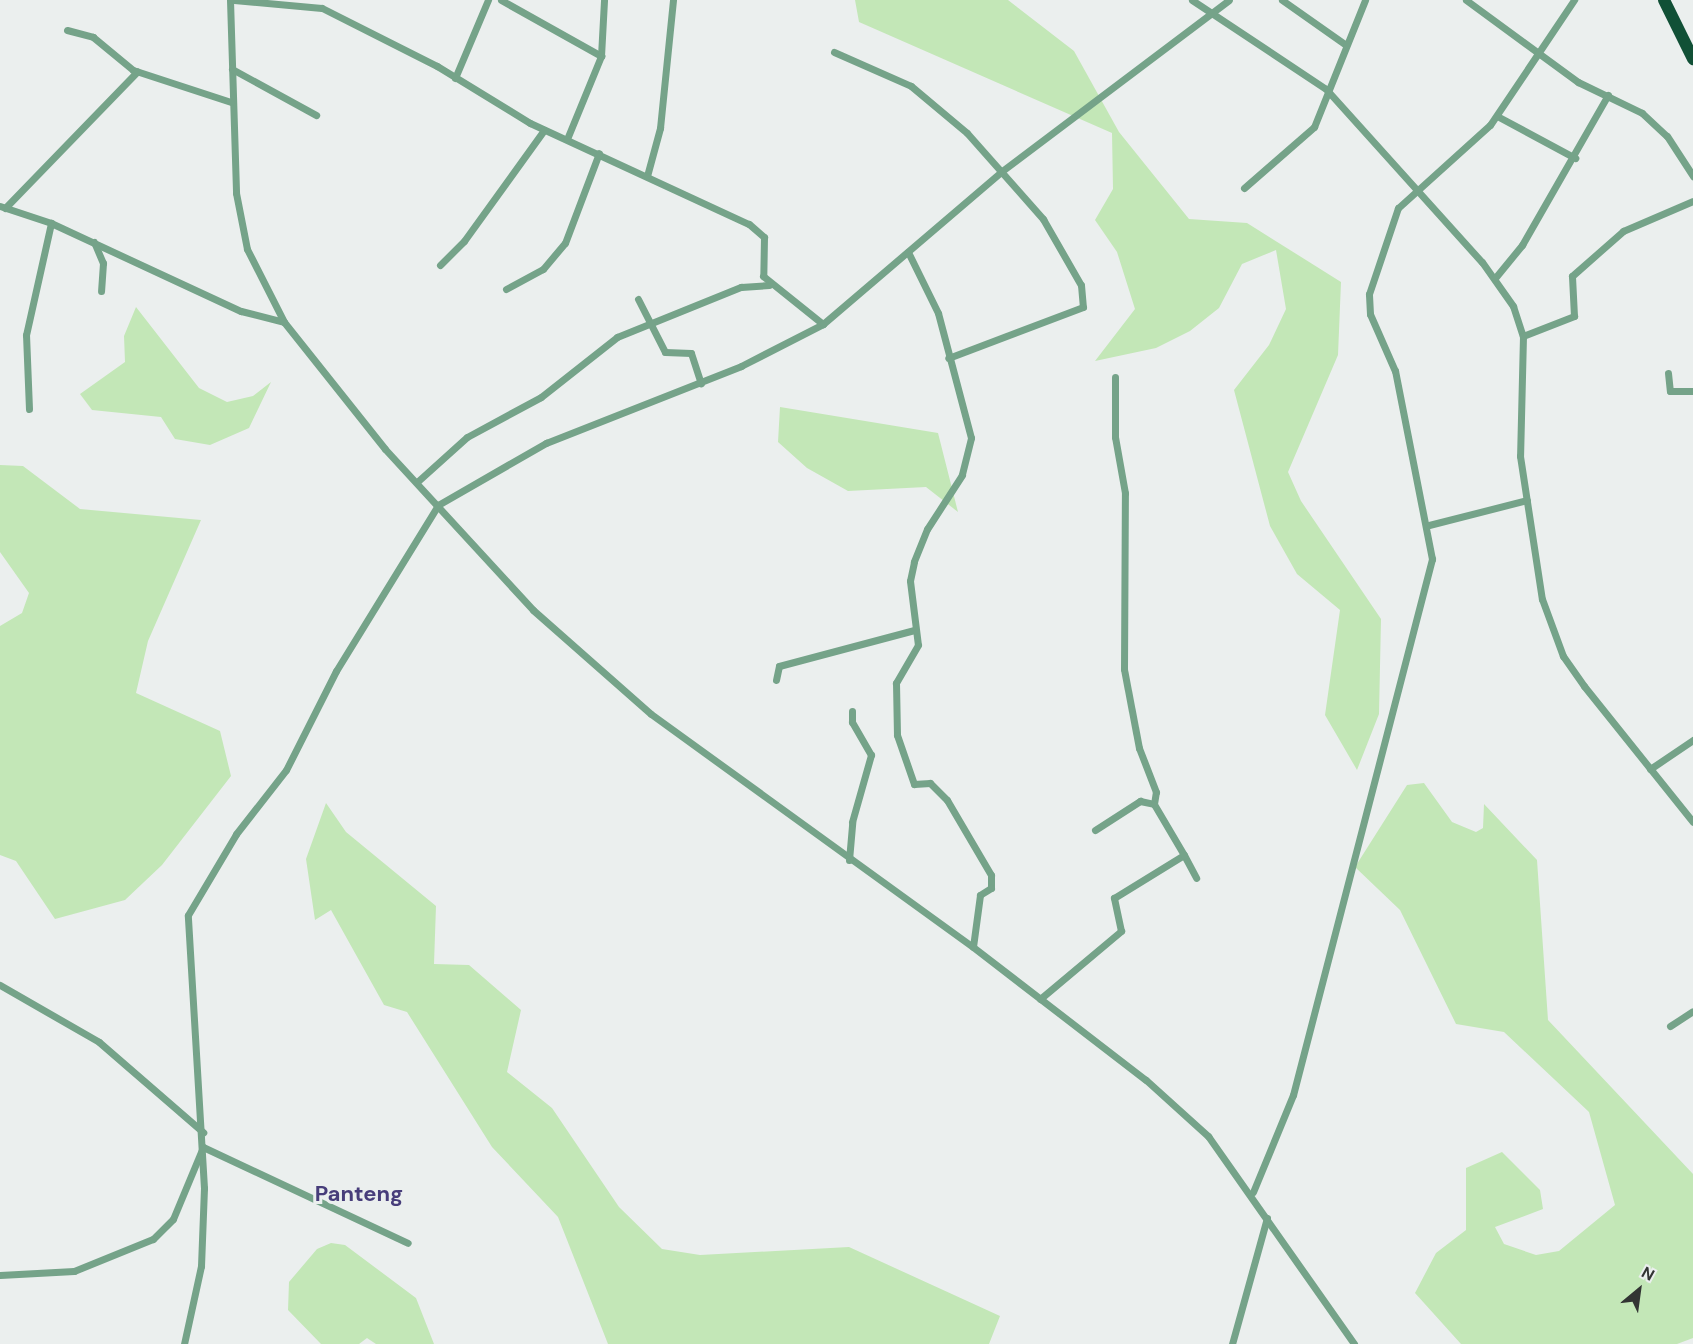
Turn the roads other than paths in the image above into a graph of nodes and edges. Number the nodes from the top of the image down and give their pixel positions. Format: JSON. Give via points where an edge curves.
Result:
{"nodes":[{"id":1,"x":232,"y":0,"type":"edge"},
{"id":2,"x":488,"y":0,"type":"edge"},
{"id":3,"x":501,"y":0,"type":"edge"},
{"id":4,"x":604,"y":0,"type":"edge"},
{"id":5,"x":674,"y":0,"type":"edge"},
{"id":6,"x":1192,"y":0,"type":"edge"},
{"id":7,"x":1228,"y":0,"type":"edge"},
{"id":8,"x":1282,"y":0,"type":"edge"},
{"id":9,"x":1365,"y":0,"type":"edge"},
{"id":10,"x":1466,"y":0,"type":"edge"},
{"id":11,"x":1574,"y":0,"type":"edge"},
{"id":12,"x":1664,"y":0,"type":"edge"},
{"id":13,"x":1214,"y":13,"type":"junction"},
{"id":14,"x":66,"y":30,"type":"dead end"},
{"id":15,"x":1346,"y":45,"type":"junction"},
{"id":16,"x":834,"y":52,"type":"dead end"},
{"id":17,"x":1539,"y":55,"type":"junction"},
{"id":18,"x":601,"y":56,"type":"junction"},
{"id":19,"x":1693,"y":59,"type":"edge"},
{"id":20,"x":232,"y":69,"type":"junction"},
{"id":21,"x":137,"y":72,"type":"junction"},
{"id":22,"x":455,"y":78,"type":"junction"},
{"id":23,"x":1326,"y":89,"type":"junction"},
{"id":24,"x":1608,"y":95,"type":"junction"},
{"id":25,"x":231,"y":102,"type":"junction"},
{"id":26,"x":316,"y":115,"type":"dead end"},
{"id":27,"x":1497,"y":116,"type":"junction"},
{"id":28,"x":544,"y":130,"type":"junction"},
{"id":29,"x":567,"y":139,"type":"junction"},
{"id":30,"x":599,"y":153,"type":"junction"},
{"id":31,"x":1575,"y":158,"type":"junction"},
{"id":32,"x":1002,"y":171,"type":"junction"},
{"id":33,"x":647,"y":176,"type":"junction"},
{"id":34,"x":1693,"y":176,"type":"edge"},
{"id":35,"x":1244,"y":188,"type":"dead end"},
{"id":36,"x":1415,"y":193,"type":"junction"},
{"id":37,"x":1693,"y":201,"type":"edge"},
{"id":38,"x":2,"y":207,"type":"edge"},
{"id":39,"x":51,"y":223,"type":"junction"},
{"id":40,"x":94,"y":242,"type":"junction"},
{"id":41,"x":908,"y":252,"type":"junction"},
{"id":42,"x":440,"y":265,"type":"dead end"},
{"id":43,"x":1495,"y":278,"type":"junction"},
{"id":44,"x":769,"y":285,"type":"junction"},
{"id":45,"x":506,"y":290,"type":"dead end"},
{"id":46,"x":101,"y":291,"type":"dead end"},
{"id":47,"x":638,"y":299,"type":"dead end"},
{"id":48,"x":284,"y":322,"type":"junction"},
{"id":49,"x":654,"y":324,"type":"junction"},
{"id":50,"x":823,"y":324,"type":"junction"},
{"id":51,"x":1523,"y":336,"type":"junction"},
{"id":52,"x":948,"y":358,"type":"junction"},
{"id":53,"x":1668,"y":374,"type":"dead end"},
{"id":54,"x":1115,"y":377,"type":"dead end"},
{"id":55,"x":701,"y":382,"type":"junction"},
{"id":56,"x":1693,"y":391,"type":"edge"},
{"id":57,"x":29,"y":409,"type":"dead end"},
{"id":58,"x":417,"y":482,"type":"junction"},
{"id":59,"x":1527,"y":500,"type":"junction"},
{"id":60,"x":438,"y":505,"type":"junction"},
{"id":61,"x":1429,"y":525,"type":"junction"},
{"id":62,"x":914,"y":630,"type":"junction"},
{"id":63,"x":776,"y":680,"type":"dead end"},
{"id":64,"x":852,"y":711,"type":"dead end"},
{"id":65,"x":1693,"y":740,"type":"edge"},
{"id":66,"x":1650,"y":769,"type":"junction"},
{"id":67,"x":1154,"y":804,"type":"junction"},
{"id":68,"x":1693,"y":822,"type":"edge"},
{"id":69,"x":1095,"y":830,"type":"dead end"},
{"id":70,"x":1184,"y":855,"type":"junction"},
{"id":71,"x":849,"y":860,"type":"junction"},
{"id":72,"x":1196,"y":879,"type":"dead end"},
{"id":73,"x":973,"y":947,"type":"junction"},
{"id":74,"x":0,"y":985,"type":"edge"},
{"id":75,"x":1040,"y":999,"type":"junction"},
{"id":76,"x":1693,"y":1011,"type":"edge"},
{"id":77,"x":1670,"y":1026,"type":"dead end"},
{"id":78,"x":203,"y":1132,"type":"junction"},
{"id":79,"x":203,"y":1147,"type":"junction"},
{"id":80,"x":1253,"y":1192,"type":"junction"},
{"id":81,"x":1268,"y":1218,"type":"junction"},
{"id":82,"x":408,"y":1243,"type":"dead end"},
{"id":83,"x":0,"y":1275,"type":"edge"},
{"id":84,"x":184,"y":1344,"type":"edge"},
{"id":85,"x":1232,"y":1344,"type":"edge"},
{"id":86,"x":1354,"y":1344,"type":"edge"}],
"edges":[{"from":1,"to":20,"type":"street"},
{"from":1,"to":22,"type":"street","via":[[322,8]]},
{"from":2,"to":22,"type":"street"},
{"from":3,"to":18,"type":"street"},
{"from":4,"to":18,"type":"street"},
{"from":5,"to":33,"type":"street","via":[[660,128]]},
{"from":6,"to":13,"type":"street"},
{"from":7,"to":13,"type":"street"},
{"from":8,"to":15,"type":"street"},
{"from":9,"to":15,"type":"street"},
{"from":10,"to":17,"type":"street"},
{"from":11,"to":17,"type":"street"},
{"from":12,"to":19,"type":"highway"},
{"from":13,"to":23,"type":"street"},
{"from":13,"to":32,"type":"street"},
{"from":14,"to":21,"type":"street","via":[[93,37]]},
{"from":15,"to":23,"type":"street"},
{"from":16,"to":32,"type":"street","via":[[911,86]]},
{"from":17,"to":24,"type":"street"},
{"from":17,"to":27,"type":"street"},
{"from":18,"to":29,"type":"street"},
{"from":20,"to":25,"type":"street"},
{"from":20,"to":26,"type":"street"},
{"from":21,"to":25,"type":"street"},
{"from":21,"to":38,"type":"street"},
{"from":22,"to":28,"type":"street"},
{"from":23,"to":35,"type":"street","via":[[1314,126]]},
{"from":23,"to":36,"type":"street","via":[[1367,130]]},
{"from":24,"to":31,"type":"street"},
{"from":24,"to":34,"type":"street","via":[[1660,128]]},
{"from":25,"to":48,"type":"street","via":[[240,221],[247,249]]},
{"from":27,"to":31,"type":"street"},
{"from":27,"to":36,"type":"street","via":[[1461,155]]},
{"from":28,"to":29,"type":"street"},
{"from":28,"to":42,"type":"street","via":[[464,241]]},
{"from":29,"to":30,"type":"street"},
{"from":30,"to":33,"type":"street"},
{"from":30,"to":45,"type":"street","via":[[565,243],[543,269]]},
{"from":31,"to":43,"type":"street","via":[[1522,245]]},
{"from":32,"to":41,"type":"street"},
{"from":32,"to":52,"type":"street","via":[[1043,219],[1087,301],[1077,310]]},
{"from":33,"to":44,"type":"street","via":[[760,230],[760,270]]},
{"from":36,"to":43,"type":"street"},
{"from":36,"to":61,"type":"street","via":[[1392,217],[1368,306],[1395,371]]},
{"from":37,"to":51,"type":"street","via":[[1623,231],[1572,276],[1574,316]]},
{"from":38,"to":39,"type":"street"},
{"from":39,"to":40,"type":"street"},
{"from":39,"to":57,"type":"street","via":[[26,335]]},
{"from":40,"to":46,"type":"street","via":[[103,263]]},
{"from":40,"to":48,"type":"street","via":[[241,311]]},
{"from":41,"to":50,"type":"street"},
{"from":41,"to":52,"type":"street","via":[[938,313]]},
{"from":43,"to":51,"type":"street"},
{"from":44,"to":49,"type":"street","via":[[741,287]]},
{"from":44,"to":50,"type":"street","via":[[804,305]]},
{"from":47,"to":49,"type":"street"},
{"from":48,"to":58,"type":"street"},
{"from":49,"to":55,"type":"street","via":[[665,352],[691,353]]},
{"from":49,"to":58,"type":"street","via":[[593,351],[541,397],[467,437]]},
{"from":50,"to":55,"type":"street"},
{"from":51,"to":59,"type":"street","via":[[1519,425]]},
{"from":52,"to":62,"type":"street","via":[[969,425],[969,450],[962,475],[927,529],[914,562]]},
{"from":53,"to":56,"type":"street","via":[[1670,391]]},
{"from":54,"to":67,"type":"street","via":[[1115,437],[1125,493],[1124,669],[1139,748],[1156,792]]},
{"from":55,"to":60,"type":"street","via":[[546,443]]},
{"from":58,"to":60,"type":"street"},
{"from":59,"to":61,"type":"street"},
{"from":59,"to":66,"type":"street","via":[[1542,599],[1563,656]]},
{"from":60,"to":71,"type":"street","via":[[533,610],[651,714]]},
{"from":60,"to":78,"type":"street","via":[[342,661],[286,770],[236,834],[188,915],[185,938]]},
{"from":61,"to":80,"type":"street","via":[[1430,573],[1393,726],[1293,1095]]},
{"from":62,"to":63,"type":"street","via":[[779,666]]},
{"from":62,"to":73,"type":"street","via":[[917,655],[896,683],[897,735],[914,784],[930,783],[946,800],[991,875],[991,888],[980,895]]},
{"from":64,"to":71,"type":"street","via":[[852,722],[872,755],[852,822]]},
{"from":65,"to":66,"type":"street"},
{"from":66,"to":68,"type":"street"},
{"from":67,"to":69,"type":"street","via":[[1140,801]]},
{"from":67,"to":70,"type":"street"},
{"from":70,"to":72,"type":"street"},
{"from":70,"to":75,"type":"street","via":[[1114,898],[1121,931]]},
{"from":71,"to":73,"type":"street"},
{"from":73,"to":75,"type":"street"},
{"from":74,"to":78,"type":"street","via":[[99,1042]]},
{"from":75,"to":80,"type":"street","via":[[1146,1080],[1208,1136]]},
{"from":76,"to":77,"type":"street"},
{"from":78,"to":79,"type":"street"},
{"from":79,"to":82,"type":"street"},
{"from":79,"to":83,"type":"street","via":[[173,1219],[153,1239],[74,1271],[42,1277]]},
{"from":79,"to":84,"type":"street","via":[[201,1266]]},
{"from":80,"to":81,"type":"street"},
{"from":81,"to":85,"type":"street"},
{"from":81,"to":86,"type":"street"}]}
